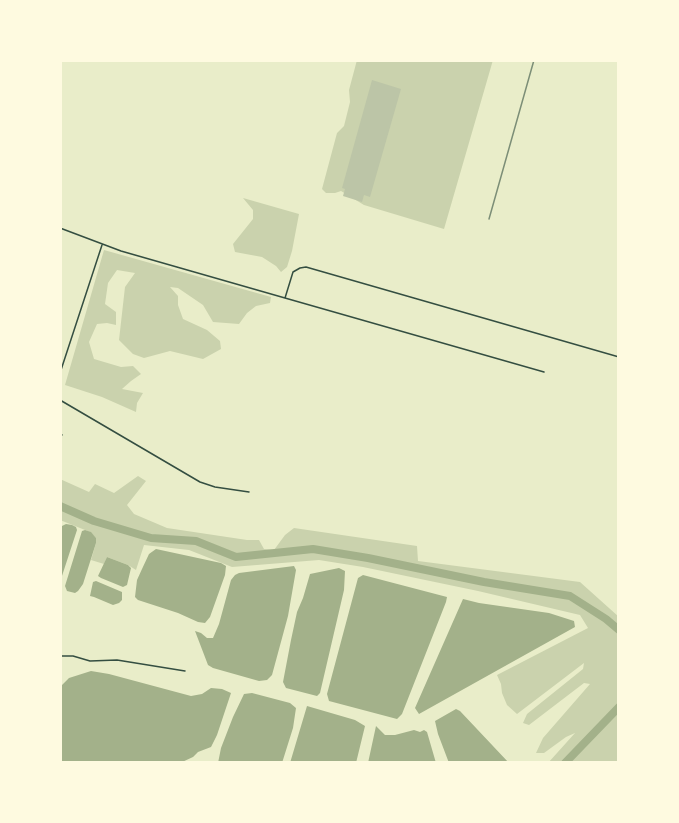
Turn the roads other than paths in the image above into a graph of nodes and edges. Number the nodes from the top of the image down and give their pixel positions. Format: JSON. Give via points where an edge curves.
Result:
{"nodes":[{"id":1,"x":60,"y":228,"type":"edge"},
{"id":2,"x":102,"y":244,"type":"junction"},
{"id":3,"x":285,"y":298,"type":"junction"},
{"id":4,"x":619,"y":357,"type":"edge"},
{"id":5,"x":544,"y":372,"type":"dead end"},
{"id":6,"x":60,"y":373,"type":"edge"},
{"id":7,"x":60,"y":400,"type":"edge"},
{"id":8,"x":249,"y":492,"type":"dead end"},
{"id":9,"x":60,"y":656,"type":"edge"},
{"id":10,"x":185,"y":671,"type":"dead end"}],
"edges":[{"from":1,"to":2,"type":"street"},
{"from":2,"to":3,"type":"street"},
{"from":2,"to":6,"type":"street"},
{"from":3,"to":4,"type":"street","via":[[293,272],[306,267]]},
{"from":3,"to":5,"type":"street"},
{"from":7,"to":8,"type":"street","via":[[200,482]]},
{"from":9,"to":10,"type":"street"}]}
